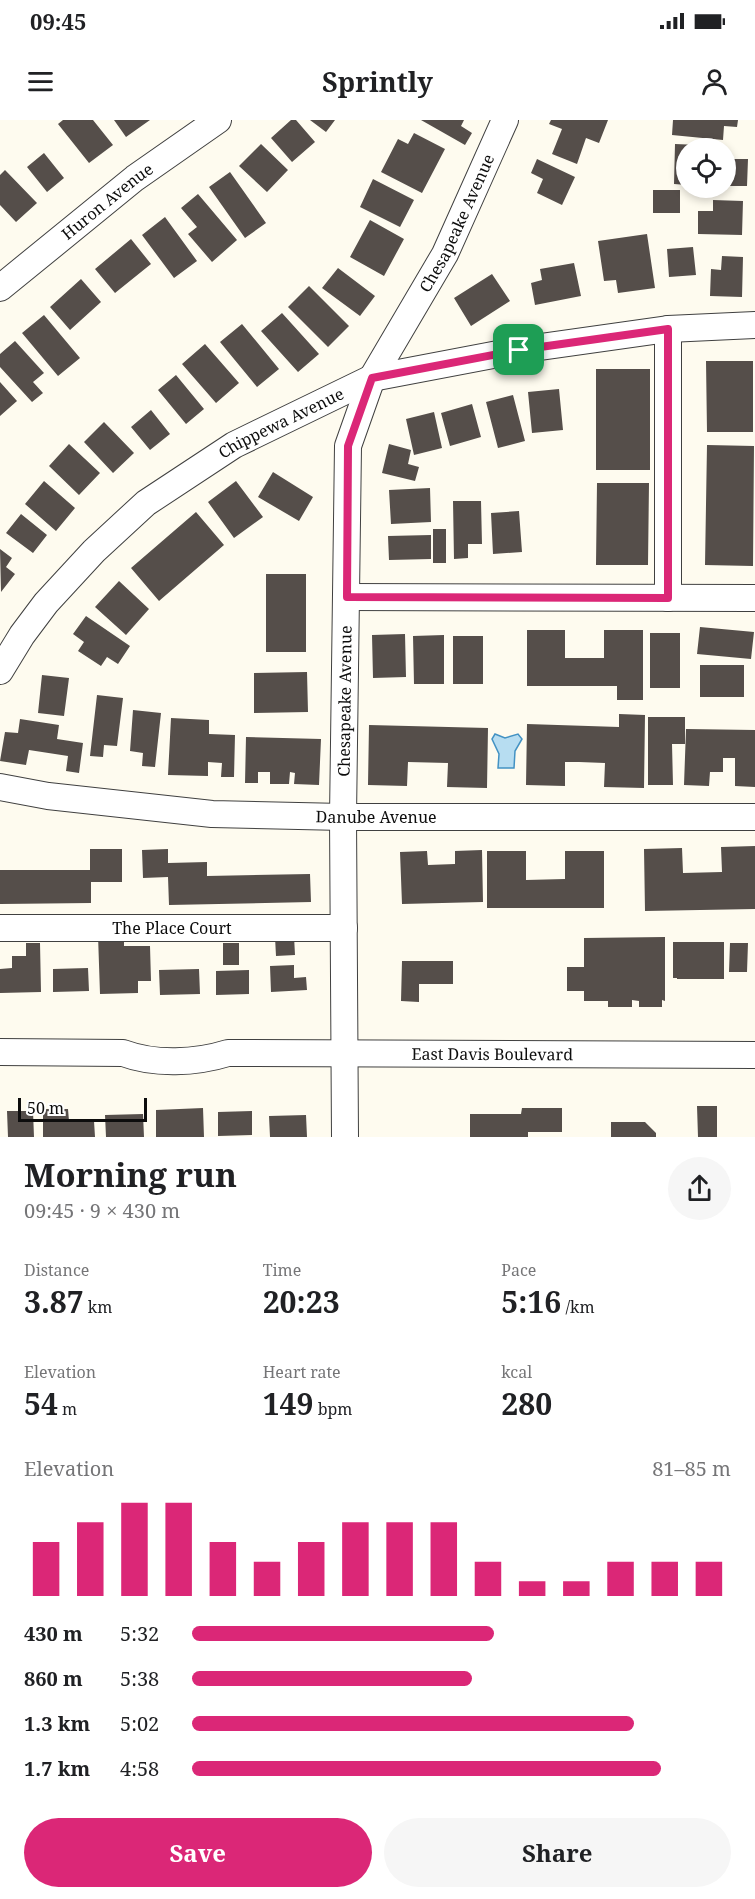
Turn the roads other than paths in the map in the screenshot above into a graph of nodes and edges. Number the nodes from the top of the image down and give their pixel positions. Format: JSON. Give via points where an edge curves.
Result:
{"nodes":[{"id":1,"x":219,"y":120,"type":"edge"},
{"id":2,"x":505,"y":120,"type":"edge"},
{"id":3,"x":0,"y":288,"type":"edge"},
{"id":4,"x":755,"y":325,"type":"edge"},
{"id":5,"x":668,"y":329,"type":"junction"},
{"id":6,"x":372,"y":378,"type":"junction"},
{"id":7,"x":347,"y":597,"type":"junction"},
{"id":8,"x":668,"y":598,"type":"junction"},
{"id":9,"x":755,"y":598,"type":"edge"},
{"id":10,"x":0,"y":671,"type":"edge"},
{"id":11,"x":0,"y":787,"type":"edge"},
{"id":12,"x":343,"y":817,"type":"junction"},
{"id":13,"x":755,"y":818,"type":"edge"},
{"id":14,"x":0,"y":928,"type":"edge"},
{"id":15,"x":344,"y":928,"type":"junction"},
{"id":16,"x":0,"y":1052,"type":"edge"},
{"id":17,"x":345,"y":1053,"type":"junction"},
{"id":18,"x":755,"y":1055,"type":"edge"},
{"id":19,"x":345,"y":1137,"type":"edge"}],
"edges":[{"from":1,"to":3,"type":"street","name":"Huron Avenue","via":[[135,178]]},
{"from":2,"to":6,"type":"street","name":"Chesapeake Avenue","via":[[445,254]]},
{"from":4,"to":5,"type":"street","name":"Chippewa Avenue"},
{"from":5,"to":6,"type":"street","name":"Chippewa Avenue","via":[[519,350]]},
{"from":5,"to":8,"type":"street"},
{"from":6,"to":7,"type":"street","name":"Chesapeake Avenue","via":[[348,446]]},
{"from":6,"to":10,"type":"street","name":"Chippewa Avenue","via":[[234,445],[146,503],[62,585],[22,635]]},
{"from":7,"to":8,"type":"street"},
{"from":7,"to":12,"type":"street","name":"Chesapeake Avenue"},
{"from":8,"to":9,"type":"street"},
{"from":11,"to":12,"type":"street","name":"Danube Avenue","via":[[212,814]]},
{"from":12,"to":13,"type":"street","name":"Danube Avenue"},
{"from":12,"to":15,"type":"street","name":"Chesapeake Avenue"},
{"from":14,"to":15,"type":"street","name":"The Place Court"},
{"from":15,"to":17,"type":"street","name":"Chesapeake Avenue"},
{"from":16,"to":17,"type":"street","name":"East Davis Boulevard","via":[[123,1053],[154,1060],[194,1060],[228,1053]]},
{"from":17,"to":18,"type":"street","name":"East Davis Boulevard"},
{"from":17,"to":19,"type":"street","name":"Chesapeake Avenue"}]}
